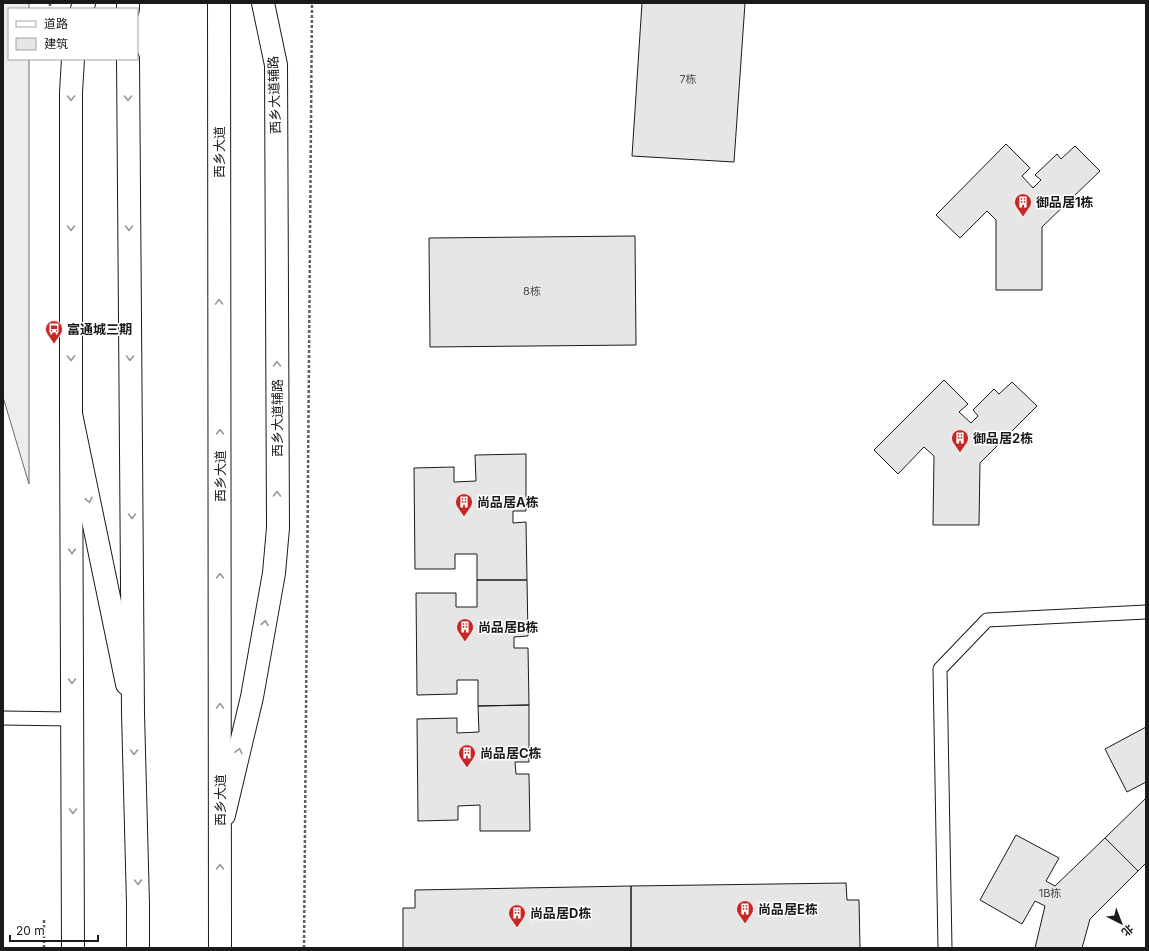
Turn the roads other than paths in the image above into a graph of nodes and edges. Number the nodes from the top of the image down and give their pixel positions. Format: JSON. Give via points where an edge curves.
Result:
{"nodes":[{"id":1,"x":219,"y":3,"type":"edge"},
{"id":2,"x":263,"y":3,"type":"edge"},
{"id":3,"x":73,"y":60,"type":"edge"},
{"id":4,"x":128,"y":60,"type":"edge"},
{"id":5,"x":71,"y":414,"type":"junction"},
{"id":6,"x":1146,"y":612,"type":"edge"},
{"id":7,"x":133,"y":713,"type":"junction"},
{"id":8,"x":3,"y":718,"type":"edge"},
{"id":9,"x":72,"y":719,"type":"junction"},
{"id":10,"x":220,"y":830,"type":"junction"},
{"id":11,"x":220,"y":901,"type":"junction"},
{"id":12,"x":138,"y":904,"type":"junction"},
{"id":13,"x":73,"y":948,"type":"edge"},
{"id":14,"x":126,"y":948,"type":"edge"},
{"id":15,"x":138,"y":948,"type":"edge"},
{"id":16,"x":220,"y":948,"type":"edge"},
{"id":17,"x":231,"y":948,"type":"edge"},
{"id":18,"x":945,"y":948,"type":"edge"}],
"edges":[{"from":10,"to":1,"type":"main road","name":"西乡大道","one_way":true},
{"from":10,"to":2,"type":"main road","name":"西乡大道辅路","one_way":true,"via":[[252,697],[274,572],[278,528],[276,65]]},
{"from":3,"to":5,"type":"main road","one_way":true},
{"from":4,"to":7,"type":"main road","one_way":true},
{"from":5,"to":7,"type":"main road","one_way":true},
{"from":5,"to":9,"type":"main road","one_way":true},
{"from":6,"to":18,"type":"lane","via":[[988,620],[940,669]]},
{"from":7,"to":12,"type":"main road","one_way":true},
{"from":8,"to":9,"type":"lane"},
{"from":9,"to":13,"type":"main road","one_way":true},
{"from":11,"to":10,"type":"main road","name":"西乡大道","one_way":true},
{"from":11,"to":16,"type":"main road","name":"西乡大道"},
{"from":11,"to":17,"type":"main road"},
{"from":12,"to":14,"type":"main road"},
{"from":12,"to":15,"type":"main road"}]}
